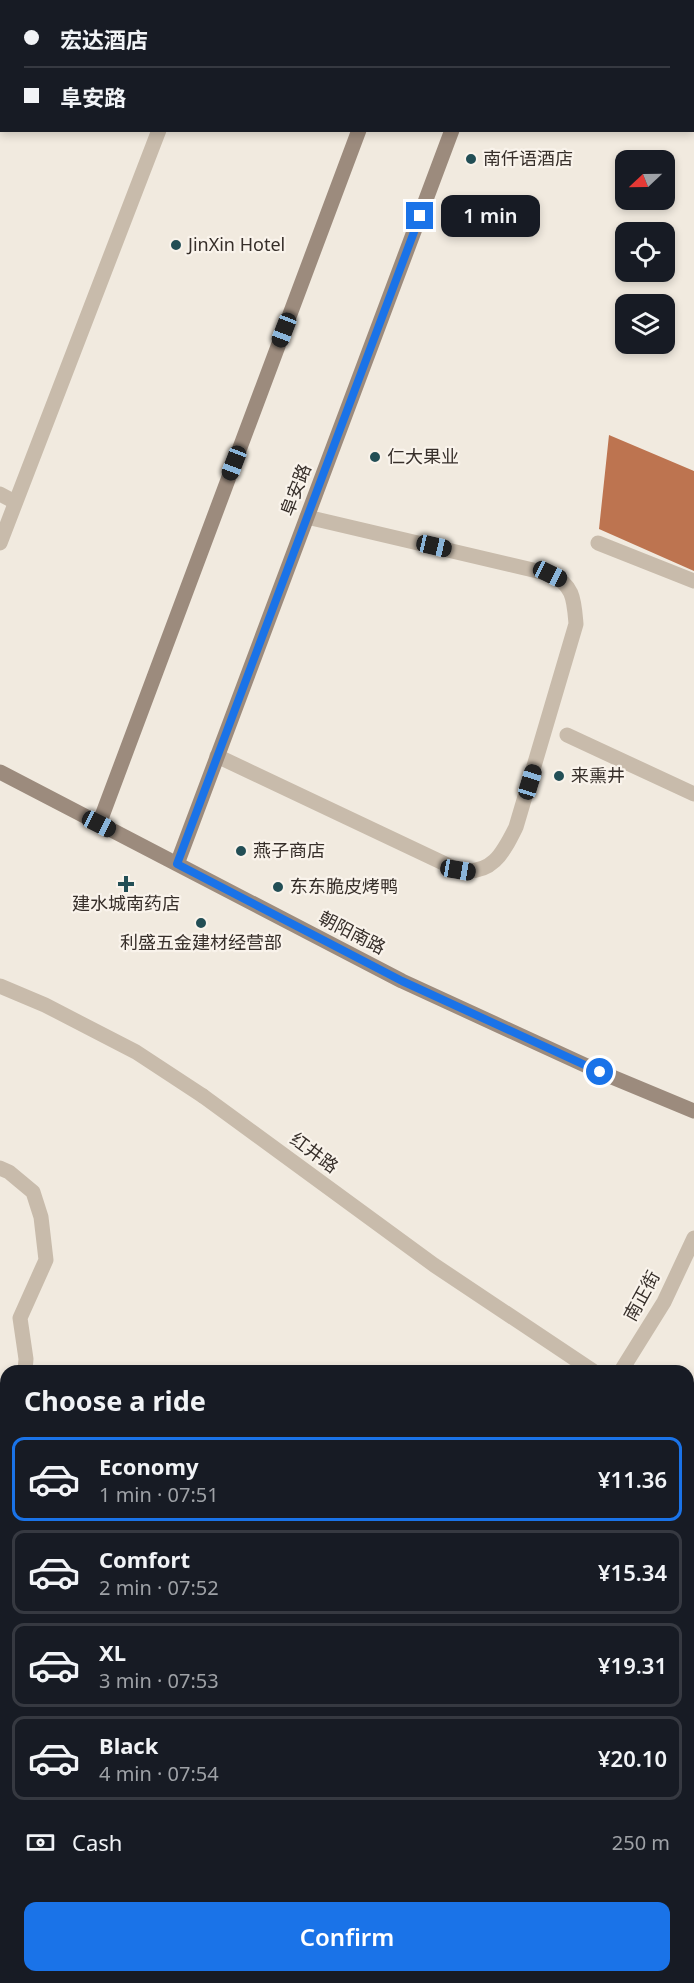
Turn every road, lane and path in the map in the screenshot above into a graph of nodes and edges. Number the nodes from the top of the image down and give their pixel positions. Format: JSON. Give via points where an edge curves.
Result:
{"nodes":[{"id":1,"x":158,"y":132,"type":"edge"},
{"id":2,"x":358,"y":132,"type":"edge"},
{"id":3,"x":451,"y":132,"type":"edge"},
{"id":4,"x":0,"y":495,"type":"edge"},
{"id":5,"x":15,"y":502,"type":"junction"},
{"id":6,"x":307,"y":517,"type":"junction"},
{"id":7,"x":0,"y":543,"type":"edge"},
{"id":8,"x":598,"y":543,"type":"dead end"},
{"id":9,"x":694,"y":581,"type":"edge"},
{"id":10,"x":567,"y":735,"type":"dead end"},
{"id":11,"x":218,"y":756,"type":"junction"},
{"id":12,"x":0,"y":772,"type":"edge"},
{"id":13,"x":694,"y":794,"type":"edge"},
{"id":14,"x":99,"y":824,"type":"junction"},
{"id":15,"x":177,"y":864,"type":"junction"},
{"id":16,"x":0,"y":986,"type":"edge"},
{"id":17,"x":694,"y":1111,"type":"edge"},
{"id":18,"x":0,"y":1168,"type":"edge"},
{"id":19,"x":694,"y":1238,"type":"edge"},
{"id":20,"x":26,"y":1365,"type":"edge"},
{"id":21,"x":584,"y":1365,"type":"edge"},
{"id":22,"x":625,"y":1365,"type":"edge"}],
"edges":[{"from":1,"to":5,"type":"street"},
{"from":2,"to":14,"type":"main road"},
{"from":3,"to":6,"type":"main road","name":"阜安路"},
{"from":4,"to":5,"type":"street"},
{"from":5,"to":7,"type":"street"},
{"from":6,"to":11,"type":"main road","name":"阜安路"},
{"from":6,"to":11,"type":"street","via":[[550,574],[562,579],[570,590],[576,624],[516,827],[494,861],[471,872],[458,870]]},
{"from":8,"to":9,"type":"street"},
{"from":10,"to":13,"type":"street"},
{"from":11,"to":15,"type":"main road","name":"阜安路"},
{"from":12,"to":14,"type":"main road","name":"朝阳南路"},
{"from":14,"to":15,"type":"main road","name":"朝阳南路"},
{"from":15,"to":17,"type":"main road","name":"朝阳南路","via":[[402,981]]},
{"from":16,"to":21,"type":"street","name":"红井路","via":[[136,1052],[203,1096],[434,1265]]},
{"from":18,"to":20,"type":"street","via":[[33,1192],[41,1217],[46,1260],[20,1318]]},
{"from":19,"to":22,"type":"street","name":"南正街","via":[[664,1302]]}]}
